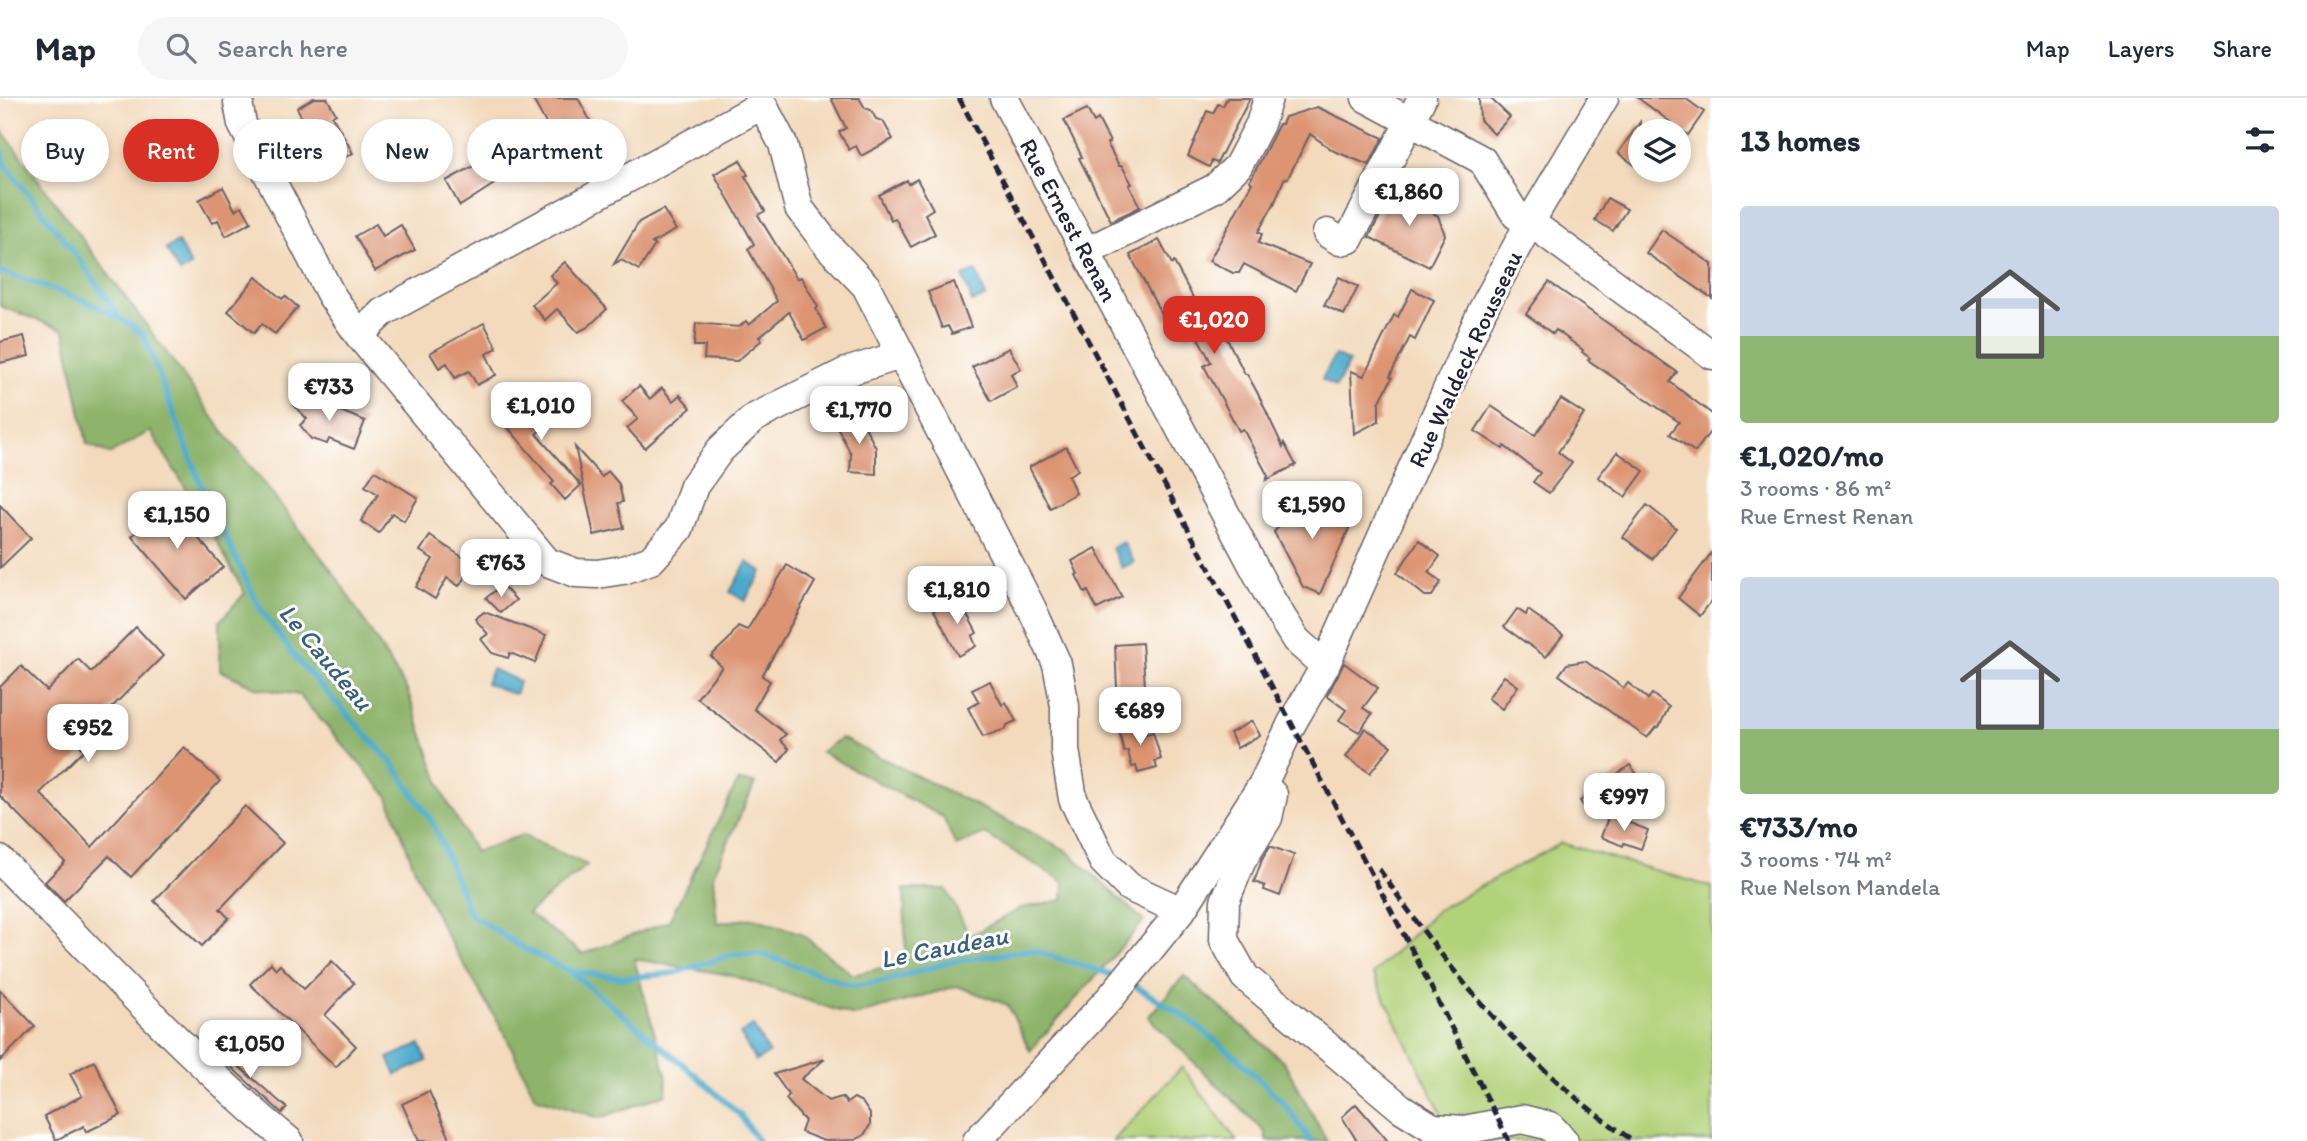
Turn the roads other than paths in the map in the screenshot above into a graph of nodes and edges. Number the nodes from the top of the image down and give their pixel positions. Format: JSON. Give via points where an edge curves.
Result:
{"nodes":[{"id":1,"x":240,"y":98,"type":"edge"},
{"id":2,"x":1004,"y":98,"type":"edge"},
{"id":3,"x":1268,"y":98,"type":"edge"},
{"id":4,"x":1366,"y":98,"type":"edge"},
{"id":5,"x":1604,"y":98,"type":"edge"},
{"id":6,"x":760,"y":101,"type":"edge"},
{"id":7,"x":1416,"y":110,"type":"edge"},
{"id":8,"x":1530,"y":222,"type":"junction"},
{"id":9,"x":1327,"y":233,"type":"dead end"},
{"id":10,"x":1086,"y":253,"type":"junction"},
{"id":11,"x":359,"y":335,"type":"junction"},
{"id":12,"x":901,"y":355,"type":"junction"},
{"id":13,"x":1712,"y":355,"type":"edge"},
{"id":14,"x":1325,"y":666,"type":"junction"},
{"id":15,"x":1263,"y":784,"type":"junction"},
{"id":16,"x":0,"y":860,"type":"edge"},
{"id":17,"x":1181,"y":911,"type":"junction"},
{"id":18,"x":289,"y":1141,"type":"edge"},
{"id":19,"x":977,"y":1141,"type":"edge"},
{"id":20,"x":1564,"y":1141,"type":"edge"}],
"edges":[{"from":1,"to":11,"type":"street","via":[[242,124],[331,295]]},
{"from":2,"to":10,"type":"street","name":"Rue Ernest Renan"},
{"from":3,"to":10,"type":"street","via":[[1238,166],[1215,188]]},
{"from":4,"to":7,"type":"street"},
{"from":5,"to":8,"type":"street","name":"Rue Waldeck Rousseau"},
{"from":6,"to":11,"type":"street","via":[[383,313]]},
{"from":6,"to":12,"type":"street","via":[[783,144],[799,208],[866,286]]},
{"from":7,"to":8,"type":"street","via":[[1482,160],[1516,215]]},
{"from":7,"to":9,"type":"street","via":[[1349,239],[1340,242]]},
{"from":8,"to":13,"type":"street"},
{"from":8,"to":14,"type":"street","name":"Rue Waldeck Rousseau","via":[[1482,311]]},
{"from":10,"to":14,"type":"street","name":"Rue Ernest Renan","via":[[1273,603],[1296,640]]},
{"from":11,"to":12,"type":"street","via":[[547,562],[576,573],[597,574],[651,560],[679,529],[694,486],[720,450],[754,418],[846,372]]},
{"from":12,"to":17,"type":"street","via":[[1057,664],[1073,799],[1103,861],[1129,887]]},
{"from":14,"to":15,"type":"street","name":"Rue Waldeck Rousseau"},
{"from":15,"to":17,"type":"street","name":"Rue Waldeck Rousseau"},
{"from":15,"to":20,"type":"street","via":[[1273,795],[1268,818],[1241,862],[1225,901],[1224,940],[1245,977],[1401,1108],[1433,1128],[1464,1130],[1522,1119],[1550,1126]]},
{"from":16,"to":18,"type":"street","via":[[171,1035]]},
{"from":17,"to":19,"type":"street","name":"Rue Waldeck Rousseau","via":[[1111,997]]}]}
